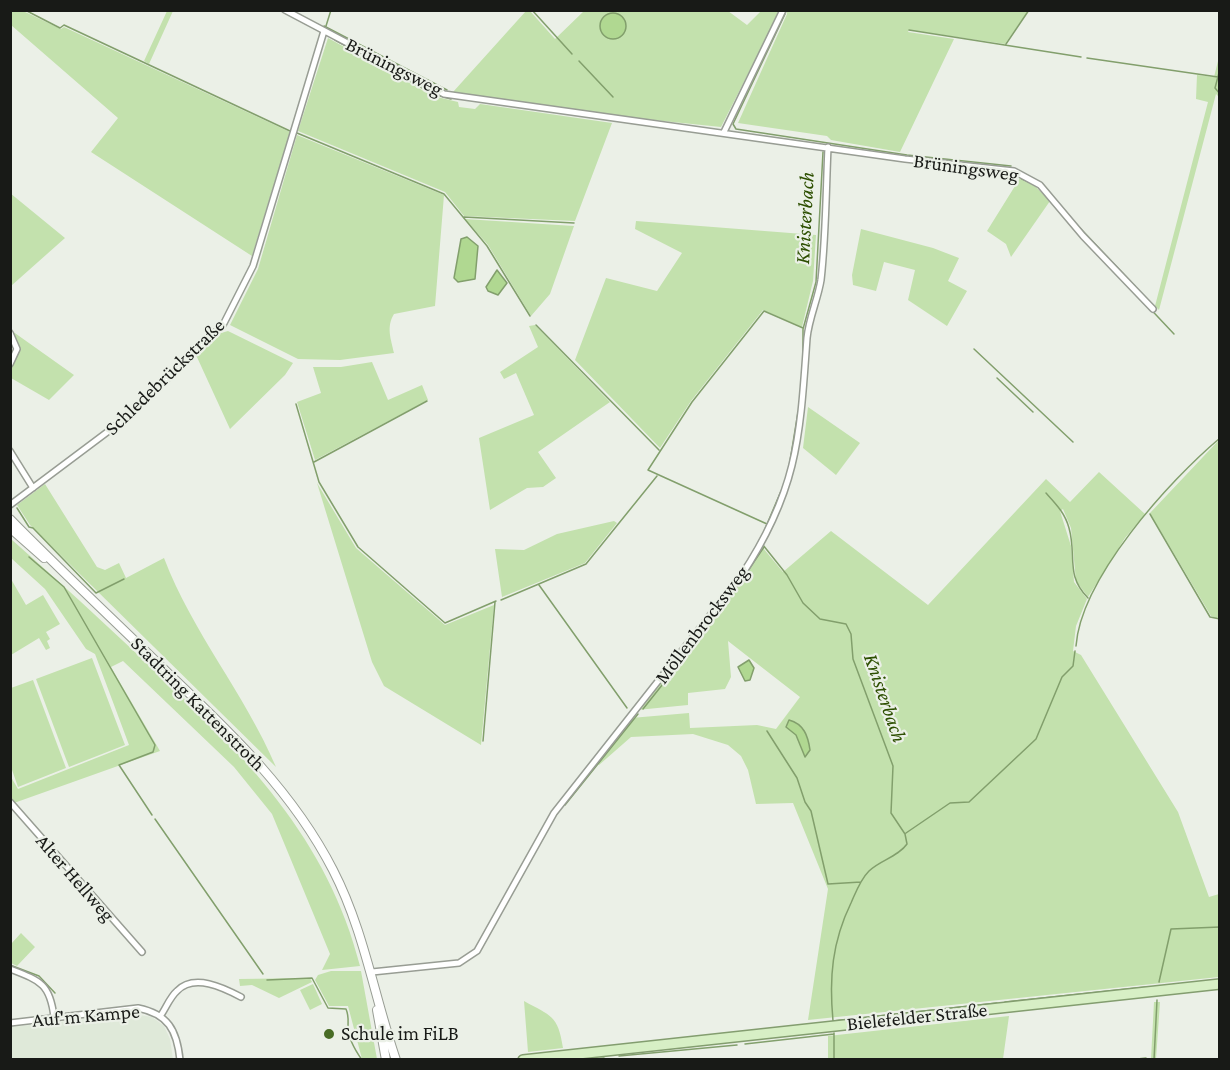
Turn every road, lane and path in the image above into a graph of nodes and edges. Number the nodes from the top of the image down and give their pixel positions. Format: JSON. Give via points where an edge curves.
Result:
{"nodes":[{"id":1,"x":285,"y":10,"type":"edge"},
{"id":2,"x":783,"y":10,"type":"edge"},
{"id":3,"x":324,"y":31,"type":"junction"},
{"id":4,"x":724,"y":132,"type":"junction"},
{"id":5,"x":828,"y":147,"type":"junction"},
{"id":6,"x":1154,"y":309,"type":"dead end"},
{"id":7,"x":10,"y":333,"type":"edge"},
{"id":8,"x":10,"y":364,"type":"edge"},
{"id":9,"x":10,"y":451,"type":"edge"},
{"id":10,"x":33,"y":488,"type":"junction"},
{"id":11,"x":10,"y":505,"type":"edge"},
{"id":12,"x":10,"y":519,"type":"edge"},
{"id":13,"x":10,"y":528,"type":"edge"},
{"id":14,"x":93,"y":600,"type":"junction"},
{"id":15,"x":10,"y":802,"type":"edge"},
{"id":16,"x":142,"y":952,"type":"dead end"},
{"id":17,"x":10,"y":969,"type":"edge"},
{"id":18,"x":372,"y":974,"type":"junction"},
{"id":19,"x":1220,"y":984,"type":"edge"},
{"id":20,"x":241,"y":997,"type":"dead end"},
{"id":21,"x":161,"y":1016,"type":"junction"},
{"id":22,"x":54,"y":1017,"type":"junction"},
{"id":23,"x":10,"y":1023,"type":"edge"},
{"id":24,"x":180,"y":1059,"type":"edge"},
{"id":25,"x":386,"y":1059,"type":"edge"},
{"id":26,"x":396,"y":1059,"type":"edge"},
{"id":27,"x":523,"y":1059,"type":"edge"}],
"edges":[{"from":1,"to":3,"type":"street","name":"Brüningsweg"},
{"from":2,"to":4,"type":"street"},
{"from":3,"to":4,"type":"street","name":"Brüningsweg","via":[[444,94]]},
{"from":3,"to":10,"type":"street","name":"Schledebrückstraße","via":[[253,266],[224,325],[126,418]]},
{"from":4,"to":5,"type":"street","name":"Brüningsweg"},
{"from":5,"to":6,"type":"street","name":"Brüningsweg","via":[[1014,171],[1029,177]]},
{"from":5,"to":18,"type":"street","name":"Möllenbrocksweg","via":[[820,281],[807,335],[800,426],[788,485],[762,544],[554,813],[477,951],[459,963]]},
{"from":7,"to":8,"type":"street","via":[[17,349]]},
{"from":9,"to":10,"type":"street"},
{"from":10,"to":11,"type":"street","name":"Schledebrückstraße"},
{"from":12,"to":14,"type":"main road","name":"Stadtring Kattenstroth"},
{"from":13,"to":14,"type":"main road","name":"Stadtring Kattenstroth"},
{"from":14,"to":18,"type":"main road","name":"Stadtring Kattenstroth","via":[[241,742],[288,799],[336,878]]},
{"from":15,"to":16,"type":"street","name":"Alter Hellweg"},
{"from":17,"to":22,"type":"street","via":[[46,988]]},
{"from":18,"to":25,"type":"main road","name":"Stadtring Kattenstroth"},
{"from":18,"to":26,"type":"main road","name":"Stadtring Kattenstroth"},
{"from":19,"to":27,"type":"main road","name":"Bielefelder Straße"},
{"from":20,"to":21,"type":"street","name":"Auf'm Kampe","via":[[212,984],[187,985],[176,992]]},
{"from":21,"to":22,"type":"street","name":"Auf'm Kampe","via":[[138,1008]]},
{"from":21,"to":24,"type":"street","name":"Auf'm Kampe","via":[[175,1036]]},
{"from":22,"to":23,"type":"street","name":"Auf'm Kampe"}]}
